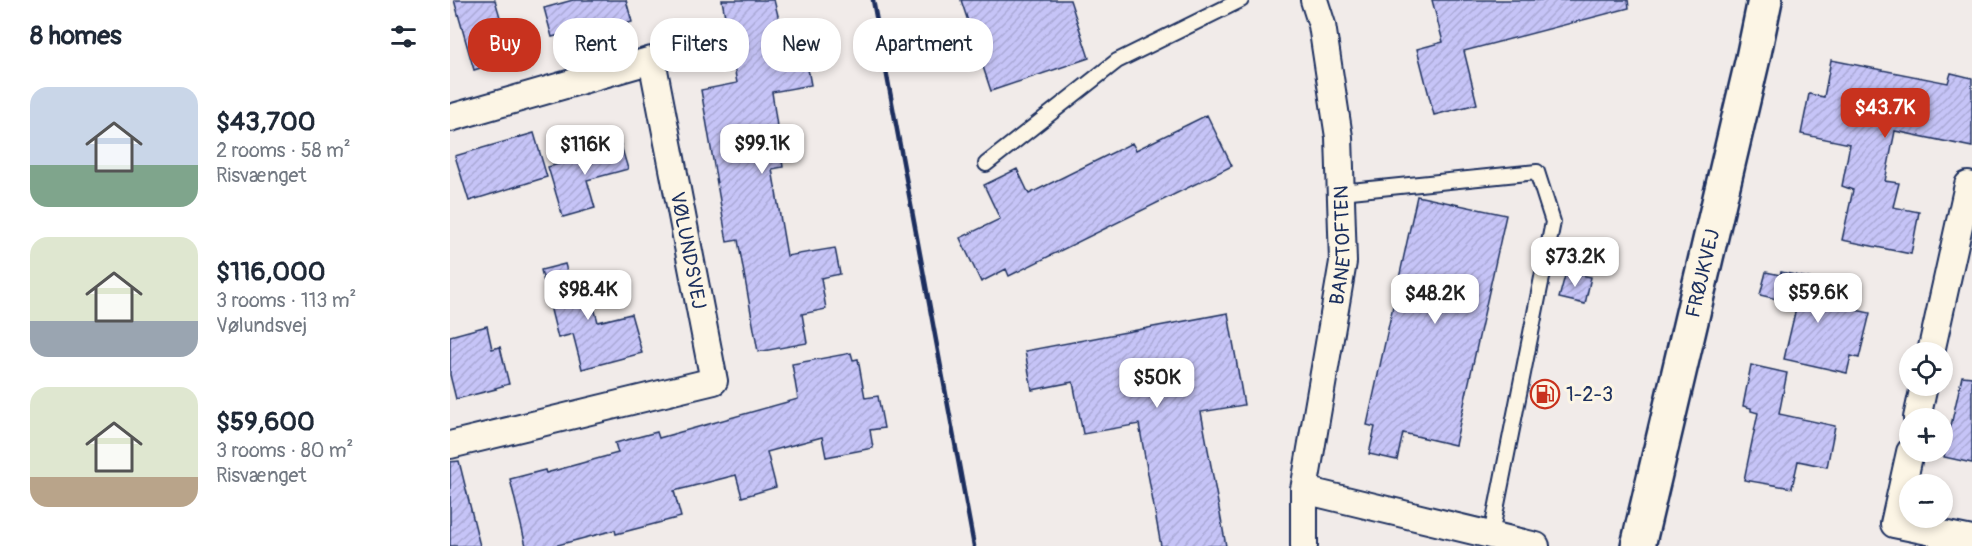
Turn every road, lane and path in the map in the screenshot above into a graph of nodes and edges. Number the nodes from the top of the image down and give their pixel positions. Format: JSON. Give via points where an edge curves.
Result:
{"nodes":[{"id":1,"x":1241,"y":0,"type":"edge"},
{"id":2,"x":1314,"y":0,"type":"edge"},
{"id":3,"x":1765,"y":0,"type":"edge"},
{"id":4,"x":450,"y":118,"type":"edge"},
{"id":5,"x":986,"y":164,"type":"dead end"},
{"id":6,"x":1972,"y":186,"type":"edge"},
{"id":7,"x":1341,"y":192,"type":"junction"},
{"id":8,"x":1933,"y":342,"type":"edge"},
{"id":9,"x":450,"y":445,"type":"edge"},
{"id":10,"x":1908,"y":462,"type":"edge"},
{"id":11,"x":1304,"y":490,"type":"junction"},
{"id":12,"x":1491,"y":535,"type":"junction"},
{"id":13,"x":1972,"y":540,"type":"edge"},
{"id":14,"x":1304,"y":546,"type":"edge"},
{"id":15,"x":1536,"y":546,"type":"edge"},
{"id":16,"x":1638,"y":546,"type":"edge"}],
"edges":[{"from":1,"to":5,"type":"lane","via":[[1117,61]]},
{"from":2,"to":7,"type":"street","name":"BANETOFTEN","via":[[1322,25],[1339,137]]},
{"from":3,"to":16,"type":"street","name":"FRØJKVEJ"},
{"from":4,"to":9,"type":"street","name":"VØLUNDSVEJ","via":[[652,60],[714,381]]},
{"from":6,"to":8,"type":"street","via":[[1968,185]]},
{"from":7,"to":11,"type":"street","name":"BANETOFTEN","via":[[1343,262]]},
{"from":7,"to":12,"type":"lane","via":[[1537,172],[1553,222]]},
{"from":10,"to":13,"type":"street","via":[[1894,524]]},
{"from":11,"to":12,"type":"street"},
{"from":11,"to":14,"type":"street","name":"BANETOFTEN"},
{"from":12,"to":15,"type":"street"}]}
